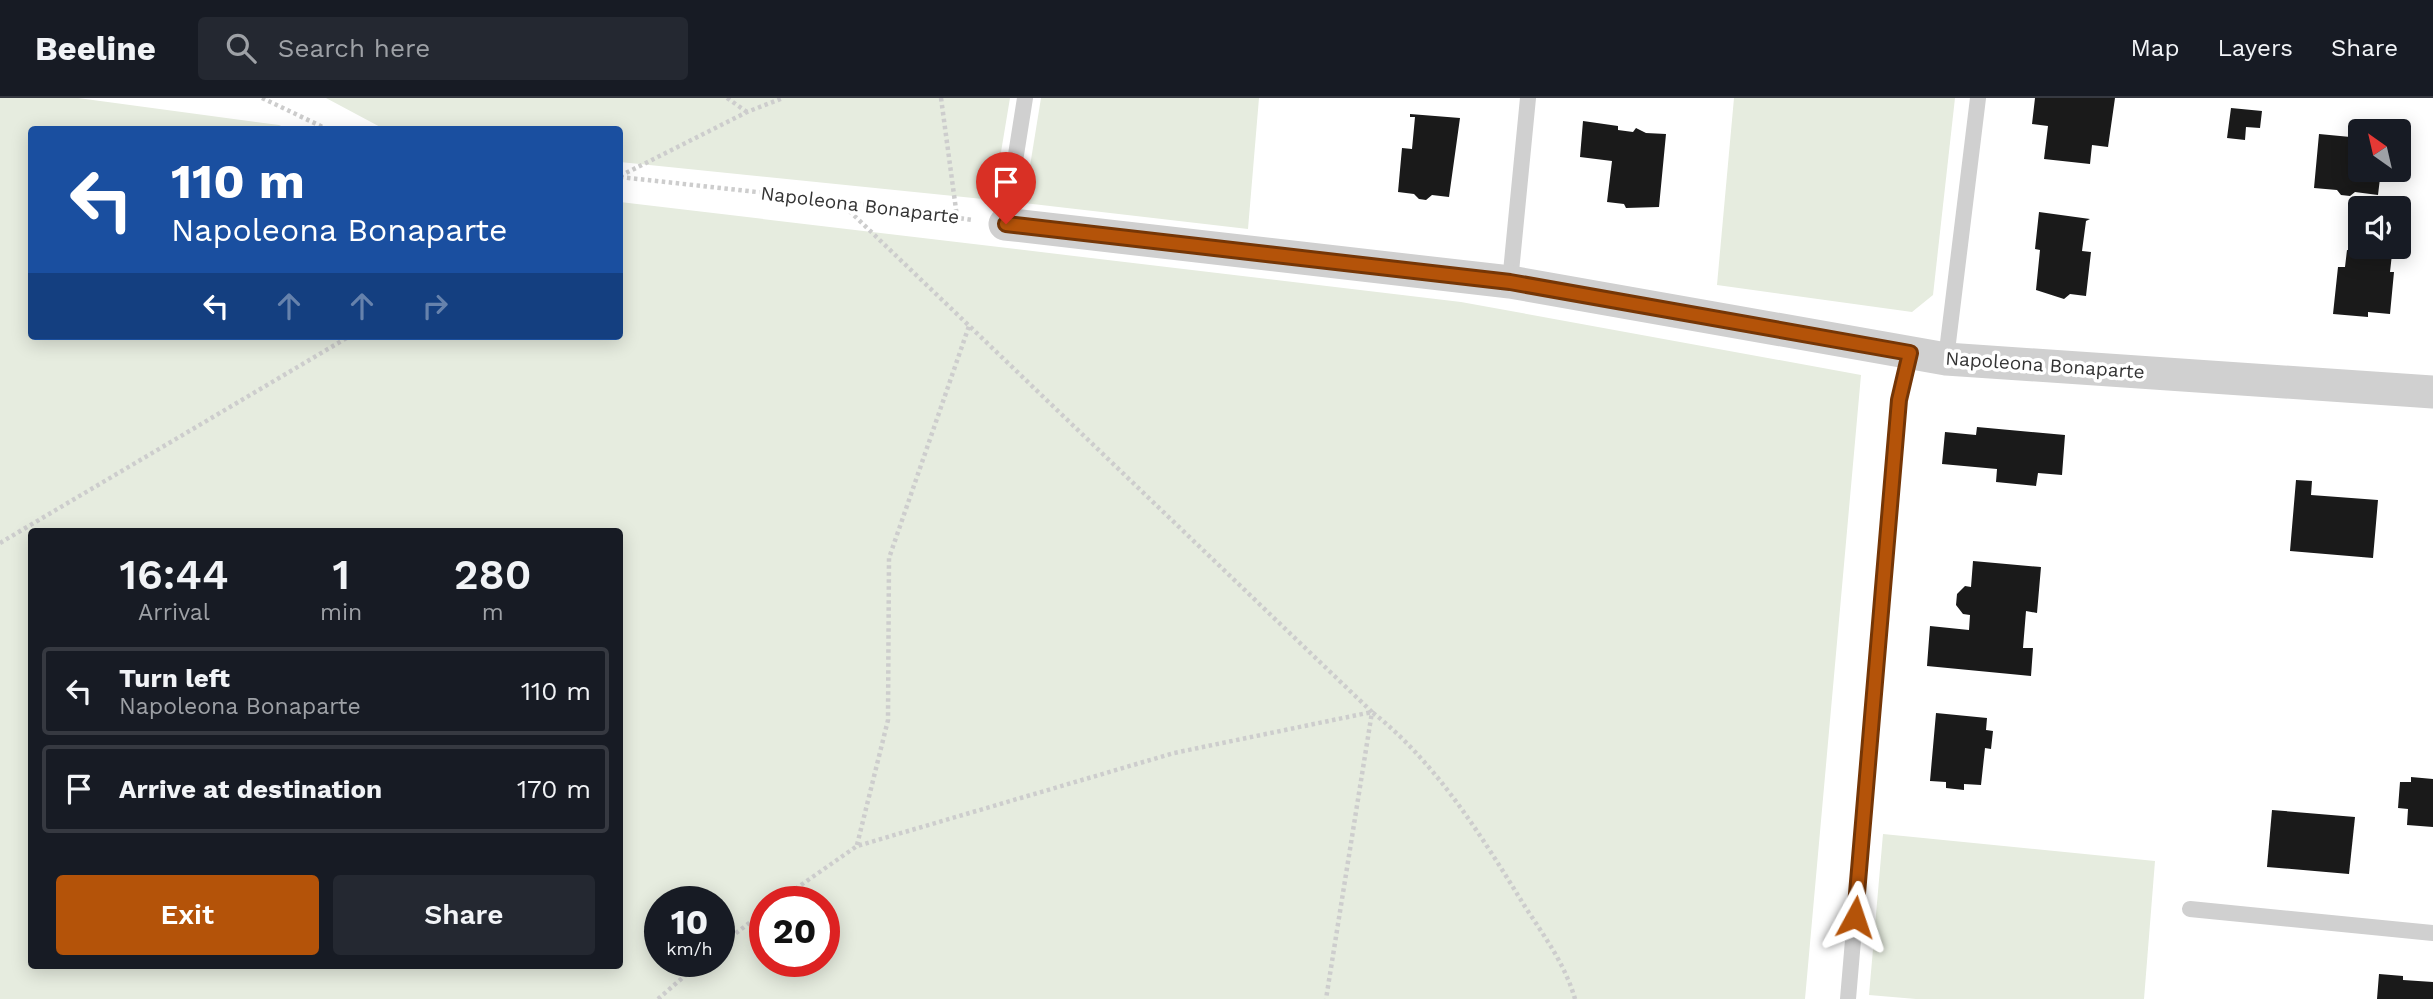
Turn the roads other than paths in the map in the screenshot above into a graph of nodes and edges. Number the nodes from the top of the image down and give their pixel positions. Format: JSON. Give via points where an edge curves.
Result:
{"nodes":[{"id":1,"x":1025,"y":98,"type":"edge"},
{"id":2,"x":1528,"y":98,"type":"edge"},
{"id":3,"x":1978,"y":98,"type":"edge"},
{"id":4,"x":1006,"y":224,"type":"joint"},
{"id":5,"x":1510,"y":282,"type":"junction"},
{"id":6,"x":1910,"y":353,"type":"junction"},
{"id":7,"x":1946,"y":359,"type":"junction"},
{"id":8,"x":2433,"y":392,"type":"edge"},
{"id":9,"x":2190,"y":909,"type":"dead end"},
{"id":10,"x":2433,"y":933,"type":"edge"},
{"id":11,"x":1848,"y":999,"type":"edge"}],
"edges":[{"from":1,"to":4,"type":"lane"},
{"from":2,"to":5,"type":"lane"},
{"from":3,"to":7,"type":"lane"},
{"from":4,"to":5,"type":"street","name":"Napoleona Bonaparte"},
{"from":5,"to":6,"type":"street","name":"Napoleona Bonaparte"},
{"from":6,"to":7,"type":"street","name":"Napoleona Bonaparte"},
{"from":6,"to":11,"type":"lane","via":[[1899,400]]},
{"from":7,"to":8,"type":"street","name":"Napoleona Bonaparte"},
{"from":9,"to":10,"type":"lane"}]}
